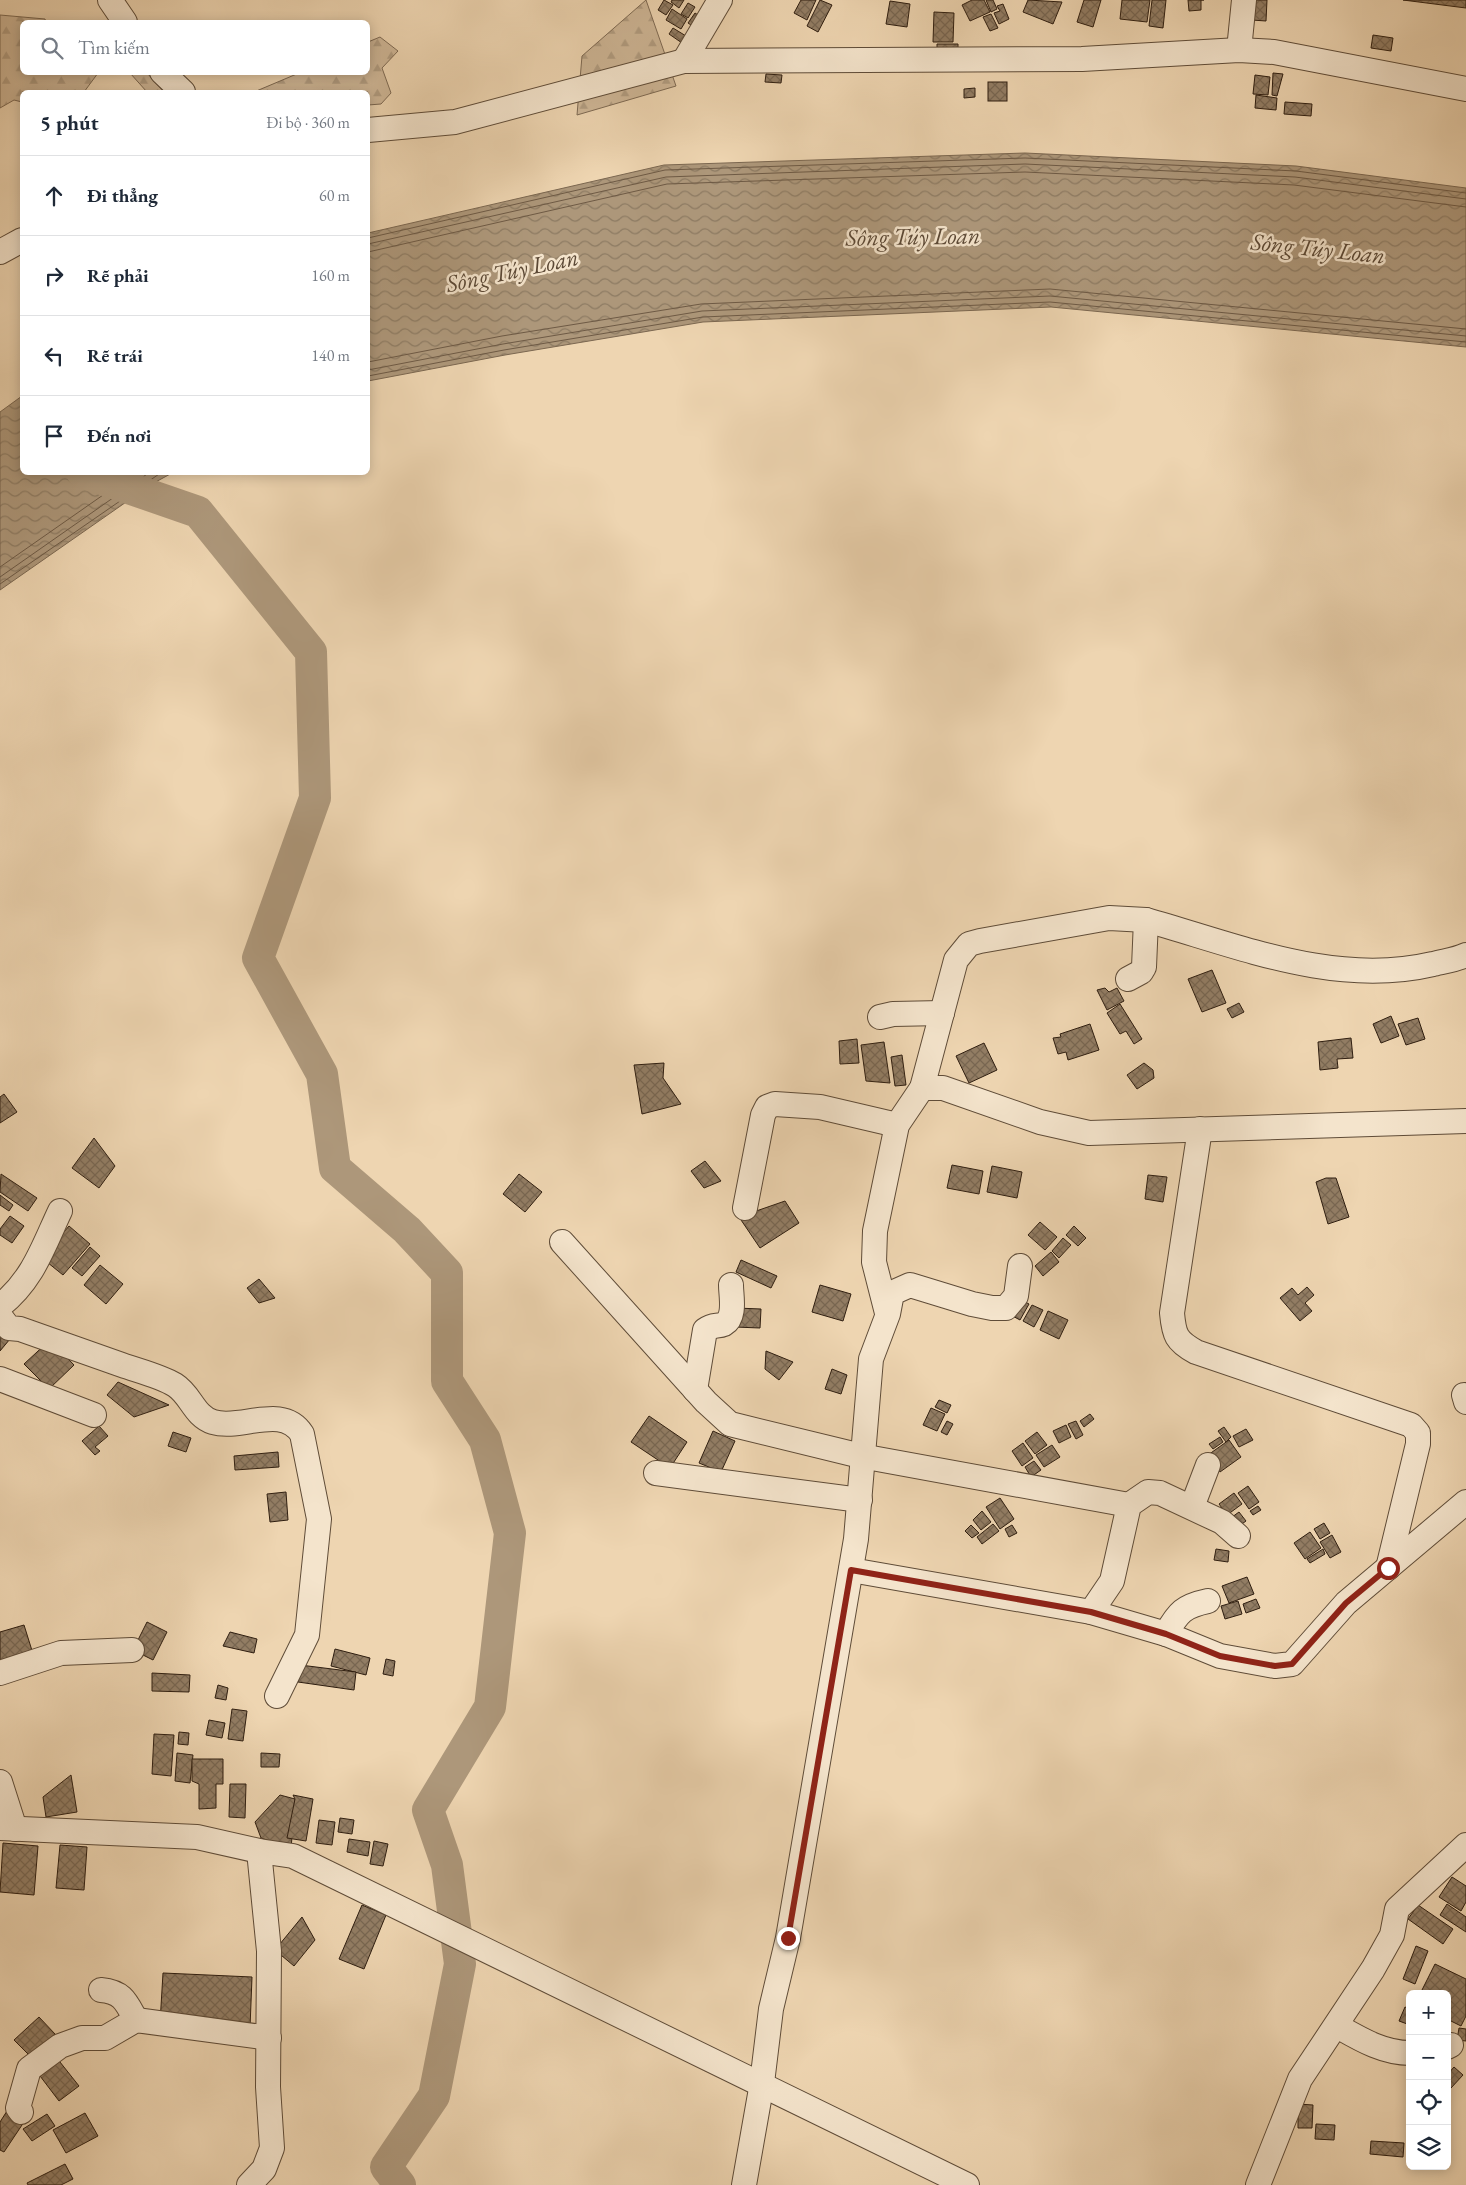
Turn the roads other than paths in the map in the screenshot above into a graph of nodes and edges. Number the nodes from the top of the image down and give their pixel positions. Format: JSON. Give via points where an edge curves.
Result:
{"nodes":[{"id":1,"x":110,"y":0,"type":"edge"},
{"id":2,"x":720,"y":0,"type":"edge"},
{"id":3,"x":1244,"y":0,"type":"edge"},
{"id":4,"x":124,"y":20,"type":"edge"},
{"id":5,"x":1239,"y":50,"type":"junction"},
{"id":6,"x":684,"y":61,"type":"junction"},
{"id":7,"x":165,"y":75,"type":"edge"},
{"id":8,"x":1466,"y":89,"type":"edge"},
{"id":9,"x":182,"y":90,"type":"edge"},
{"id":10,"x":370,"y":130,"type":"edge"},
{"id":11,"x":20,"y":241,"type":"edge"},
{"id":12,"x":0,"y":252,"type":"edge"},
{"id":13,"x":1146,"y":920,"type":"junction"},
{"id":14,"x":1466,"y":955,"type":"edge"},
{"id":15,"x":1128,"y":979,"type":"dead end"},
{"id":16,"x":942,"y":1013,"type":"junction"},
{"id":17,"x":880,"y":1017,"type":"dead end"},
{"id":18,"x":922,"y":1088,"type":"junction"},
{"id":19,"x":1466,"y":1121,"type":"edge"},
{"id":20,"x":897,"y":1125,"type":"junction"},
{"id":21,"x":1200,"y":1129,"type":"junction"},
{"id":22,"x":744,"y":1208,"type":"dead end"},
{"id":23,"x":60,"y":1211,"type":"dead end"},
{"id":24,"x":562,"y":1242,"type":"dead end"},
{"id":25,"x":1020,"y":1266,"type":"dead end"},
{"id":26,"x":731,"y":1284,"type":"dead end"},
{"id":27,"x":0,"y":1306,"type":"edge"},
{"id":28,"x":888,"y":1314,"type":"junction"},
{"id":29,"x":0,"y":1316,"type":"edge"},
{"id":30,"x":0,"y":1379,"type":"edge"},
{"id":31,"x":695,"y":1390,"type":"junction"},
{"id":32,"x":94,"y":1415,"type":"dead end"},
{"id":33,"x":861,"y":1456,"type":"junction"},
{"id":34,"x":1208,"y":1465,"type":"dead end"},
{"id":35,"x":656,"y":1473,"type":"dead end"},
{"id":36,"x":860,"y":1500,"type":"junction"},
{"id":37,"x":1466,"y":1502,"type":"edge"},
{"id":38,"x":1129,"y":1505,"type":"junction"},
{"id":39,"x":1192,"y":1507,"type":"junction"},
{"id":40,"x":1238,"y":1536,"type":"dead end"},
{"id":41,"x":1388,"y":1568,"type":"junction"},
{"id":42,"x":851,"y":1570,"type":"junction"},
{"id":43,"x":1208,"y":1601,"type":"dead end"},
{"id":44,"x":1091,"y":1612,"type":"junction"},
{"id":45,"x":1166,"y":1634,"type":"junction"},
{"id":46,"x":132,"y":1650,"type":"dead end"},
{"id":47,"x":0,"y":1673,"type":"edge"},
{"id":48,"x":277,"y":1696,"type":"dead end"},
{"id":49,"x":0,"y":1782,"type":"edge"},
{"id":50,"x":8,"y":1829,"type":"edge"},
{"id":51,"x":1466,"y":1845,"type":"edge"},
{"id":52,"x":259,"y":1851,"type":"junction"},
{"id":53,"x":101,"y":1990,"type":"dead end"},
{"id":54,"x":136,"y":2020,"type":"junction"},
{"id":55,"x":1338,"y":2026,"type":"junction"},
{"id":56,"x":269,"y":2038,"type":"junction"},
{"id":57,"x":1406,"y":2053,"type":"edge"},
{"id":58,"x":762,"y":2083,"type":"junction"},
{"id":59,"x":21,"y":2112,"type":"dead end"},
{"id":60,"x":249,"y":2185,"type":"edge"},
{"id":61,"x":744,"y":2185,"type":"edge"},
{"id":62,"x":967,"y":2185,"type":"edge"},
{"id":63,"x":1258,"y":2185,"type":"edge"}],
"edges":[{"from":1,"to":4,"type":"street"},
{"from":2,"to":6,"type":"street"},
{"from":3,"to":5,"type":"street"},
{"from":5,"to":6,"type":"street","via":[[1082,59]]},
{"from":5,"to":8,"type":"street","via":[[1283,53]]},
{"from":6,"to":10,"type":"street","via":[[455,122]]},
{"from":7,"to":9,"type":"street"},
{"from":11,"to":12,"type":"street"},
{"from":13,"to":14,"type":"street","via":[[1305,965],[1356,972],[1408,970]]},
{"from":13,"to":15,"type":"street","via":[[1144,967]]},
{"from":13,"to":16,"type":"street","via":[[1110,918],[969,944],[956,960]]},
{"from":16,"to":17,"type":"street"},
{"from":16,"to":18,"type":"street"},
{"from":18,"to":20,"type":"street"},
{"from":18,"to":21,"type":"street","via":[[943,1088],[1040,1122],[1089,1133]]},
{"from":19,"to":21,"type":"street"},
{"from":20,"to":22,"type":"street","via":[[820,1107],[775,1104],[767,1107]]},
{"from":20,"to":28,"type":"street","via":[[873,1248]]},
{"from":21,"to":41,"type":"street","via":[[1172,1313],[1174,1330],[1180,1343],[1196,1352],[1411,1425],[1418,1433],[1418,1444]]},
{"from":23,"to":27,"type":"street","via":[[29,1277],[16,1294]]},
{"from":24,"to":31,"type":"street"},
{"from":25,"to":28,"type":"street","via":[[1016,1296],[1006,1308],[972,1304],[910,1286],[892,1293]]},
{"from":26,"to":31,"type":"street","via":[[730,1318],[705,1330]]},
{"from":28,"to":33,"type":"street","via":[[871,1359]]},
{"from":29,"to":48,"type":"street","via":[[9,1328],[20,1329],[177,1386],[197,1413],[212,1422],[227,1425],[283,1420],[297,1427],[302,1434],[319,1519],[307,1635]]},
{"from":30,"to":32,"type":"street"},
{"from":31,"to":33,"type":"street","via":[[730,1424]]},
{"from":33,"to":36,"type":"street"},
{"from":33,"to":38,"type":"street"},
{"from":34,"to":39,"type":"street"},
{"from":35,"to":36,"type":"street"},
{"from":36,"to":42,"type":"street"},
{"from":37,"to":41,"type":"street"},
{"from":38,"to":39,"type":"street","via":[[1148,1492],[1160,1493]]},
{"from":38,"to":44,"type":"street","via":[[1112,1581]]},
{"from":39,"to":40,"type":"street","via":[[1222,1522]]},
{"from":41,"to":45,"type":"street","via":[[1346,1603],[1292,1664],[1275,1666],[1220,1656]]},
{"from":42,"to":44,"type":"street"},
{"from":42,"to":58,"type":"street","via":[[788,1938],[771,2009]]},
{"from":43,"to":45,"type":"street","via":[[1189,1605],[1175,1617]]},
{"from":44,"to":45,"type":"street"},
{"from":46,"to":47,"type":"street","via":[[61,1654]]},
{"from":49,"to":50,"type":"street"},
{"from":50,"to":52,"type":"street","via":[[197,1837]]},
{"from":51,"to":55,"type":"street","via":[[1396,1909],[1392,1935]]},
{"from":52,"to":56,"type":"street","via":[[269,1951]]},
{"from":52,"to":58,"type":"street","via":[[293,1856]]},
{"from":53,"to":54,"type":"street","via":[[115,1991],[120,1995]]},
{"from":54,"to":56,"type":"street"},
{"from":54,"to":59,"type":"street","via":[[105,2038],[82,2038],[60,2046],[29,2069],[18,2108]]},
{"from":55,"to":57,"type":"street","via":[[1367,2042]]},
{"from":55,"to":63,"type":"street","via":[[1300,2079]]},
{"from":56,"to":60,"type":"street","via":[[272,2148],[264,2169]]},
{"from":58,"to":61,"type":"street"},
{"from":58,"to":62,"type":"street"}]}
